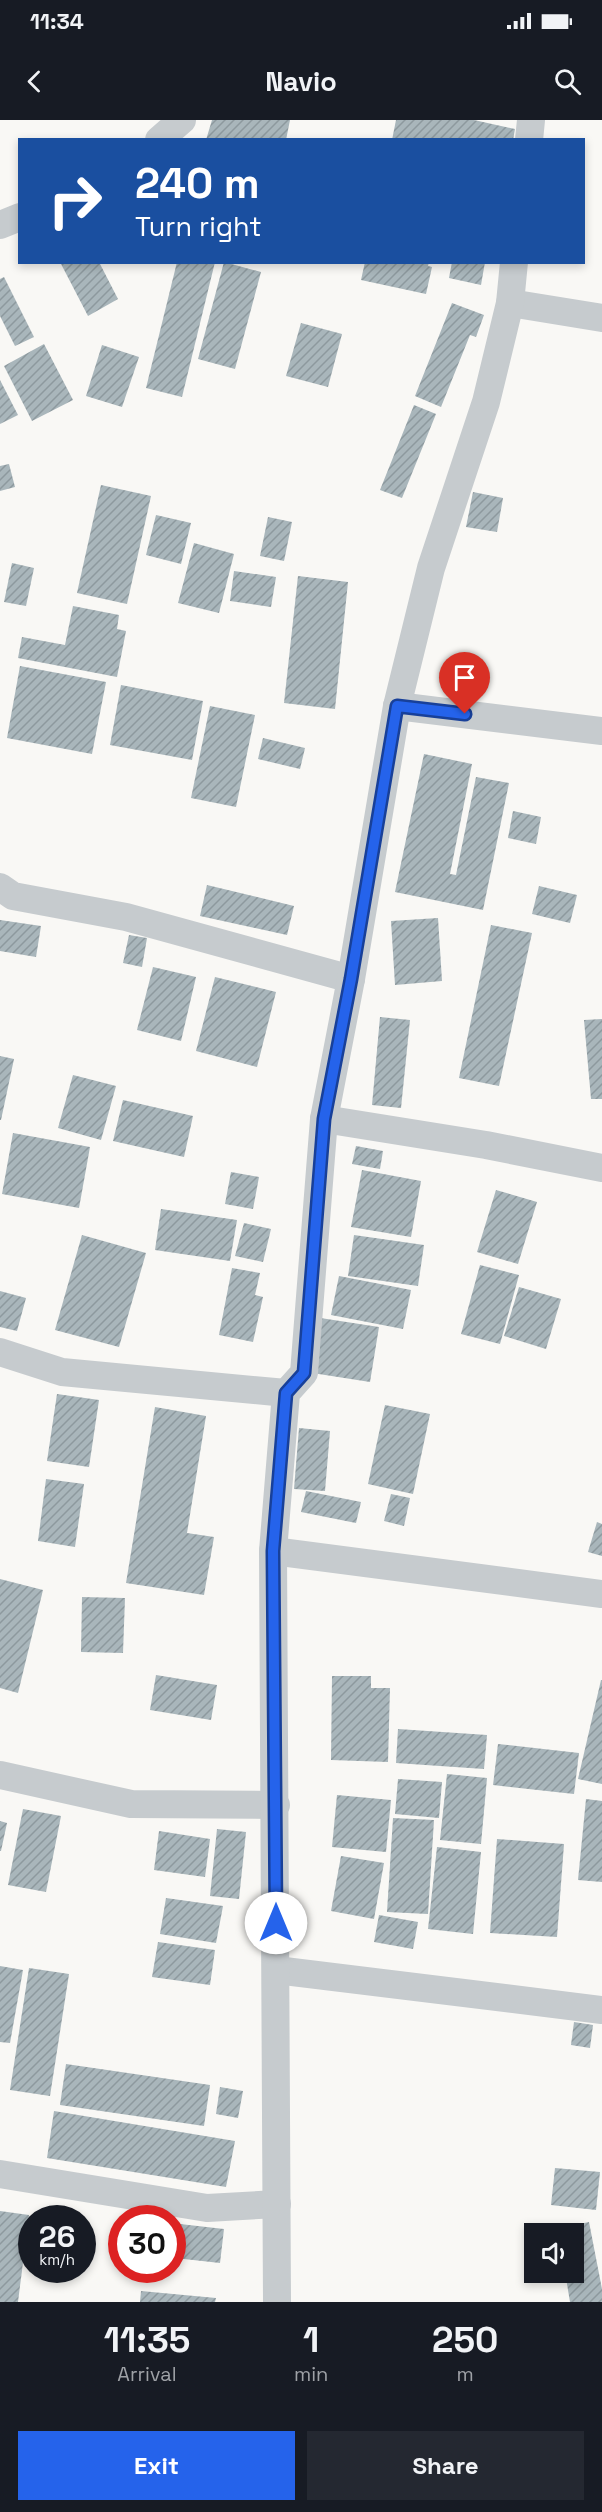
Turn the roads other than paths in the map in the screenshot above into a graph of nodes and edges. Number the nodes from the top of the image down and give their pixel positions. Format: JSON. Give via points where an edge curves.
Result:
{"nodes":[{"id":1,"x":182,"y":120,"type":"edge"},
{"id":2,"x":531,"y":120,"type":"edge"},
{"id":3,"x":161,"y":138,"type":"edge"},
{"id":4,"x":529,"y":138,"type":"edge"},
{"id":5,"x":18,"y":218,"type":"edge"},
{"id":6,"x":0,"y":225,"type":"edge"},
{"id":7,"x":514,"y":264,"type":"edge"},
{"id":8,"x":510,"y":303,"type":"junction"},
{"id":9,"x":602,"y":318,"type":"edge"},
{"id":10,"x":397,"y":706,"type":"junction"},
{"id":11,"x":602,"y":731,"type":"edge"},
{"id":12,"x":0,"y":887,"type":"edge"},
{"id":13,"x":351,"y":979,"type":"junction"},
{"id":14,"x":324,"y":1119,"type":"junction"},
{"id":15,"x":602,"y":1168,"type":"edge"},
{"id":16,"x":0,"y":1352,"type":"edge"},
{"id":17,"x":286,"y":1393,"type":"junction"},
{"id":18,"x":273,"y":1551,"type":"junction"},
{"id":19,"x":602,"y":1594,"type":"edge"},
{"id":20,"x":0,"y":1775,"type":"edge"},
{"id":21,"x":276,"y":1805,"type":"junction"},
{"id":22,"x":276,"y":1970,"type":"junction"},
{"id":23,"x":602,"y":2010,"type":"edge"},
{"id":24,"x":0,"y":2174,"type":"edge"},
{"id":25,"x":277,"y":2204,"type":"junction"},
{"id":26,"x":277,"y":2302,"type":"edge"}],
"edges":[{"from":1,"to":3,"type":"street"},
{"from":2,"to":4,"type":"street"},
{"from":5,"to":6,"type":"street"},
{"from":7,"to":8,"type":"street"},
{"from":8,"to":9,"type":"street"},
{"from":8,"to":10,"type":"street","via":[[486,402],[431,568]]},
{"from":10,"to":11,"type":"street"},
{"from":10,"to":13,"type":"street"},
{"from":12,"to":13,"type":"street","via":[[13,896],[126,917]]},
{"from":13,"to":14,"type":"street"},
{"from":14,"to":15,"type":"street"},
{"from":14,"to":17,"type":"street","via":[[304,1373]]},
{"from":16,"to":17,"type":"street","via":[[62,1372]]},
{"from":17,"to":18,"type":"street"},
{"from":18,"to":19,"type":"street"},
{"from":18,"to":21,"type":"street"},
{"from":20,"to":21,"type":"street","via":[[131,1804]]},
{"from":21,"to":22,"type":"street"},
{"from":22,"to":23,"type":"street"},
{"from":22,"to":25,"type":"street"},
{"from":24,"to":25,"type":"street","via":[[207,2208]]},
{"from":25,"to":26,"type":"street"}]}
